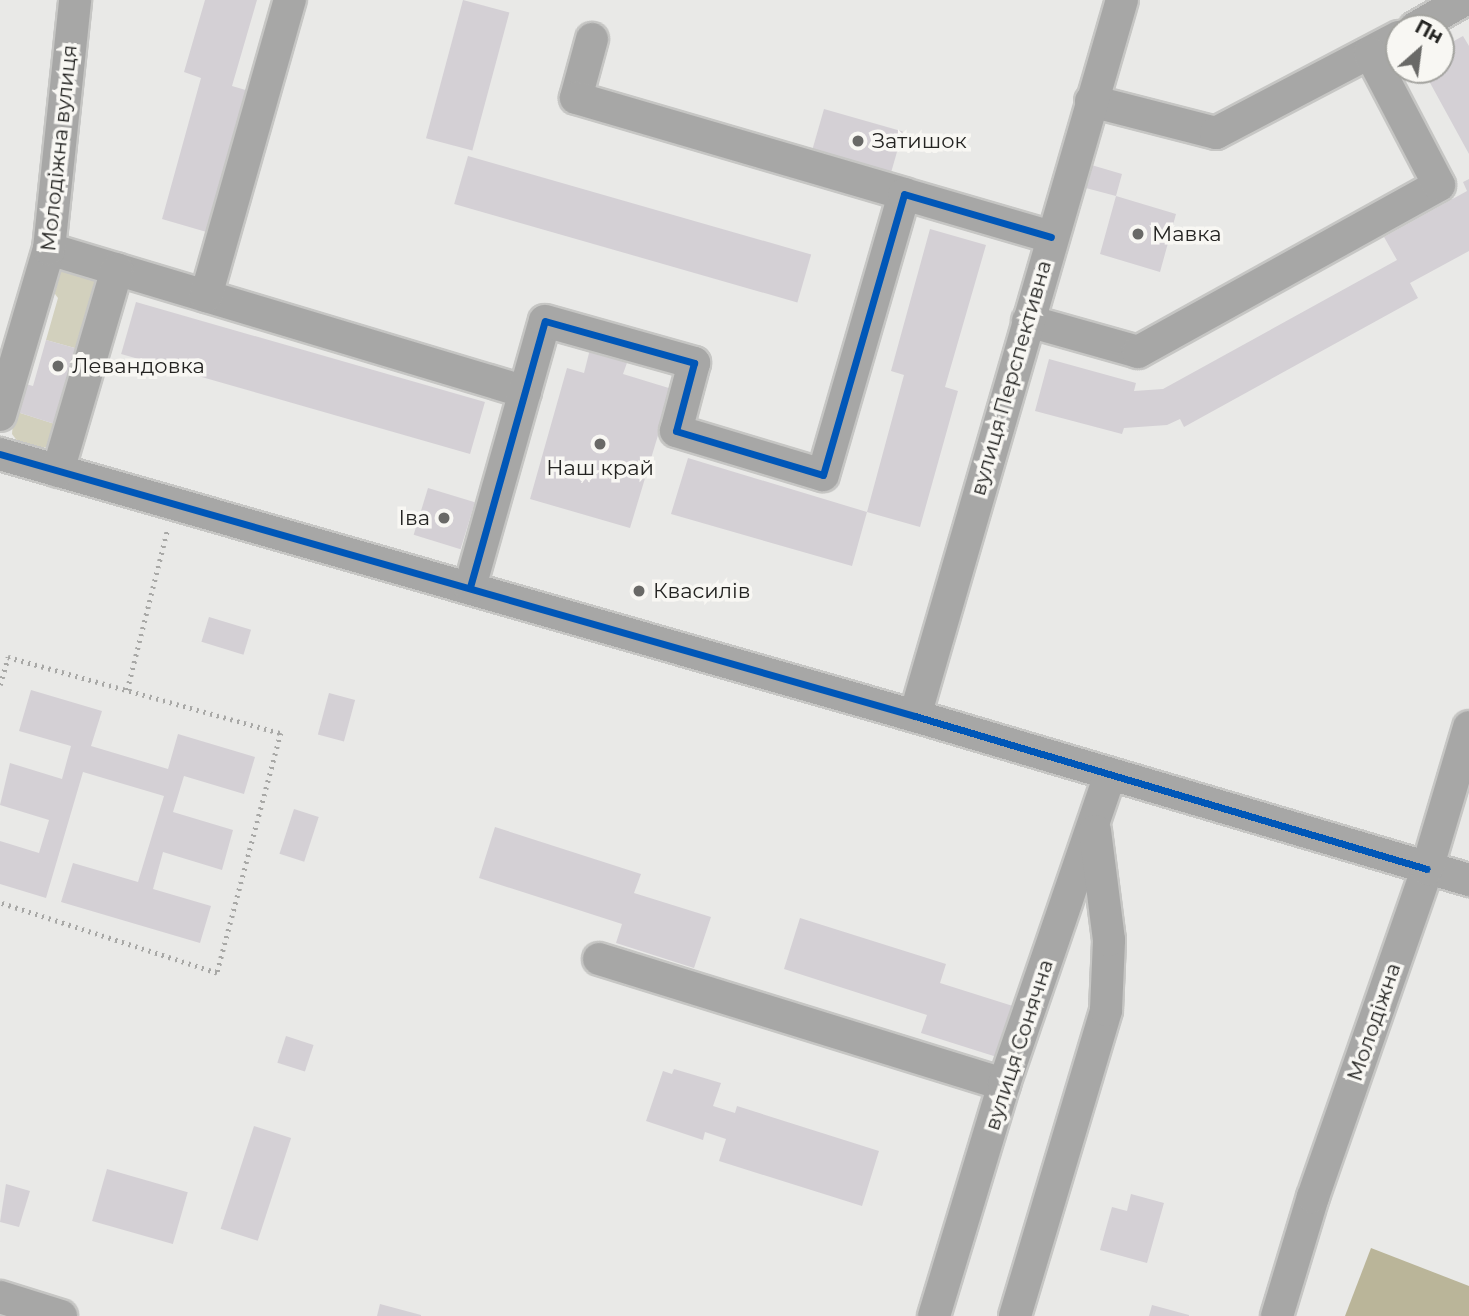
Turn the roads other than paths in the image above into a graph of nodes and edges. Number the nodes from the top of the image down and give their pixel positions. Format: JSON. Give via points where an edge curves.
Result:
{"nodes":[{"id":1,"x":75,"y":0,"type":"edge"},
{"id":2,"x":290,"y":0,"type":"edge"},
{"id":3,"x":1122,"y":0,"type":"edge"},
{"id":4,"x":1464,"y":0,"type":"edge"},
{"id":5,"x":1440,"y":14,"type":"edge"},
{"id":6,"x":592,"y":39,"type":"dead end"},
{"id":7,"x":1385,"y":45,"type":"edge"},
{"id":8,"x":1370,"y":53,"type":"junction"},
{"id":9,"x":1091,"y":101,"type":"junction"},
{"id":10,"x":904,"y":194,"type":"junction"},
{"id":11,"x":1051,"y":237,"type":"junction"},
{"id":12,"x":50,"y":248,"type":"junction"},
{"id":13,"x":117,"y":269,"type":"junction"},
{"id":14,"x":206,"y":296,"type":"junction"},
{"id":15,"x":1028,"y":321,"type":"junction"},
{"id":16,"x":525,"y":392,"type":"junction"},
{"id":17,"x":0,"y":415,"type":"edge"},
{"id":18,"x":0,"y":454,"type":"edge"},
{"id":19,"x":58,"y":471,"type":"junction"},
{"id":20,"x":470,"y":587,"type":"junction"},
{"id":21,"x":915,"y":716,"type":"junction"},
{"id":22,"x":1469,"y":727,"type":"edge"},
{"id":23,"x":1110,"y":775,"type":"junction"},
{"id":24,"x":1094,"y":824,"type":"junction"},
{"id":25,"x":1427,"y":869,"type":"junction"},
{"id":26,"x":1469,"y":880,"type":"edge"},
{"id":27,"x":599,"y":959,"type":"dead end"},
{"id":28,"x":1004,"y":1084,"type":"junction"},
{"id":29,"x":0,"y":1297,"type":"edge"},
{"id":30,"x":61,"y":1316,"type":"edge"},
{"id":31,"x":934,"y":1316,"type":"edge"},
{"id":32,"x":1016,"y":1316,"type":"edge"},
{"id":33,"x":1277,"y":1316,"type":"edge"}],
"edges":[{"from":1,"to":12,"type":"street","name":"Молодіжна вулиця"},
{"from":2,"to":14,"type":"street"},
{"from":3,"to":9,"type":"street","name":"вулиця Перспективна"},
{"from":4,"to":5,"type":"street"},
{"from":6,"to":10,"type":"street","via":[[576,98]]},
{"from":7,"to":8,"type":"street"},
{"from":8,"to":9,"type":"street","via":[[1216,134]]},
{"from":8,"to":15,"type":"street","via":[[1439,184],[1138,352]]},
{"from":9,"to":11,"type":"street","name":"вулиця Перспективна"},
{"from":10,"to":11,"type":"street"},
{"from":10,"to":16,"type":"street","via":[[823,475],[676,431],[694,363],[545,321]]},
{"from":11,"to":15,"type":"street","name":"вулиця Перспективна"},
{"from":12,"to":13,"type":"street"},
{"from":12,"to":17,"type":"street","name":"Молодіжна вулиця"},
{"from":13,"to":14,"type":"street"},
{"from":13,"to":19,"type":"street"},
{"from":14,"to":16,"type":"street"},
{"from":15,"to":21,"type":"street","name":"вулиця Перспективна"},
{"from":16,"to":20,"type":"street"},
{"from":18,"to":19,"type":"street"},
{"from":19,"to":20,"type":"street"},
{"from":20,"to":21,"type":"street"},
{"from":21,"to":23,"type":"street"},
{"from":22,"to":25,"type":"street","name":"Молодіжна"},
{"from":23,"to":24,"type":"street","name":"вулиця Сонячна"},
{"from":23,"to":25,"type":"street"},
{"from":24,"to":28,"type":"street","name":"вулиця Сонячна"},
{"from":24,"to":32,"type":"street","via":[[1109,940],[1106,1010]]},
{"from":25,"to":26,"type":"street"},
{"from":25,"to":33,"type":"street","name":"Молодіжна"},
{"from":27,"to":28,"type":"street"},
{"from":28,"to":31,"type":"street","name":"вулиця Сонячна"},
{"from":29,"to":30,"type":"street"}]}
